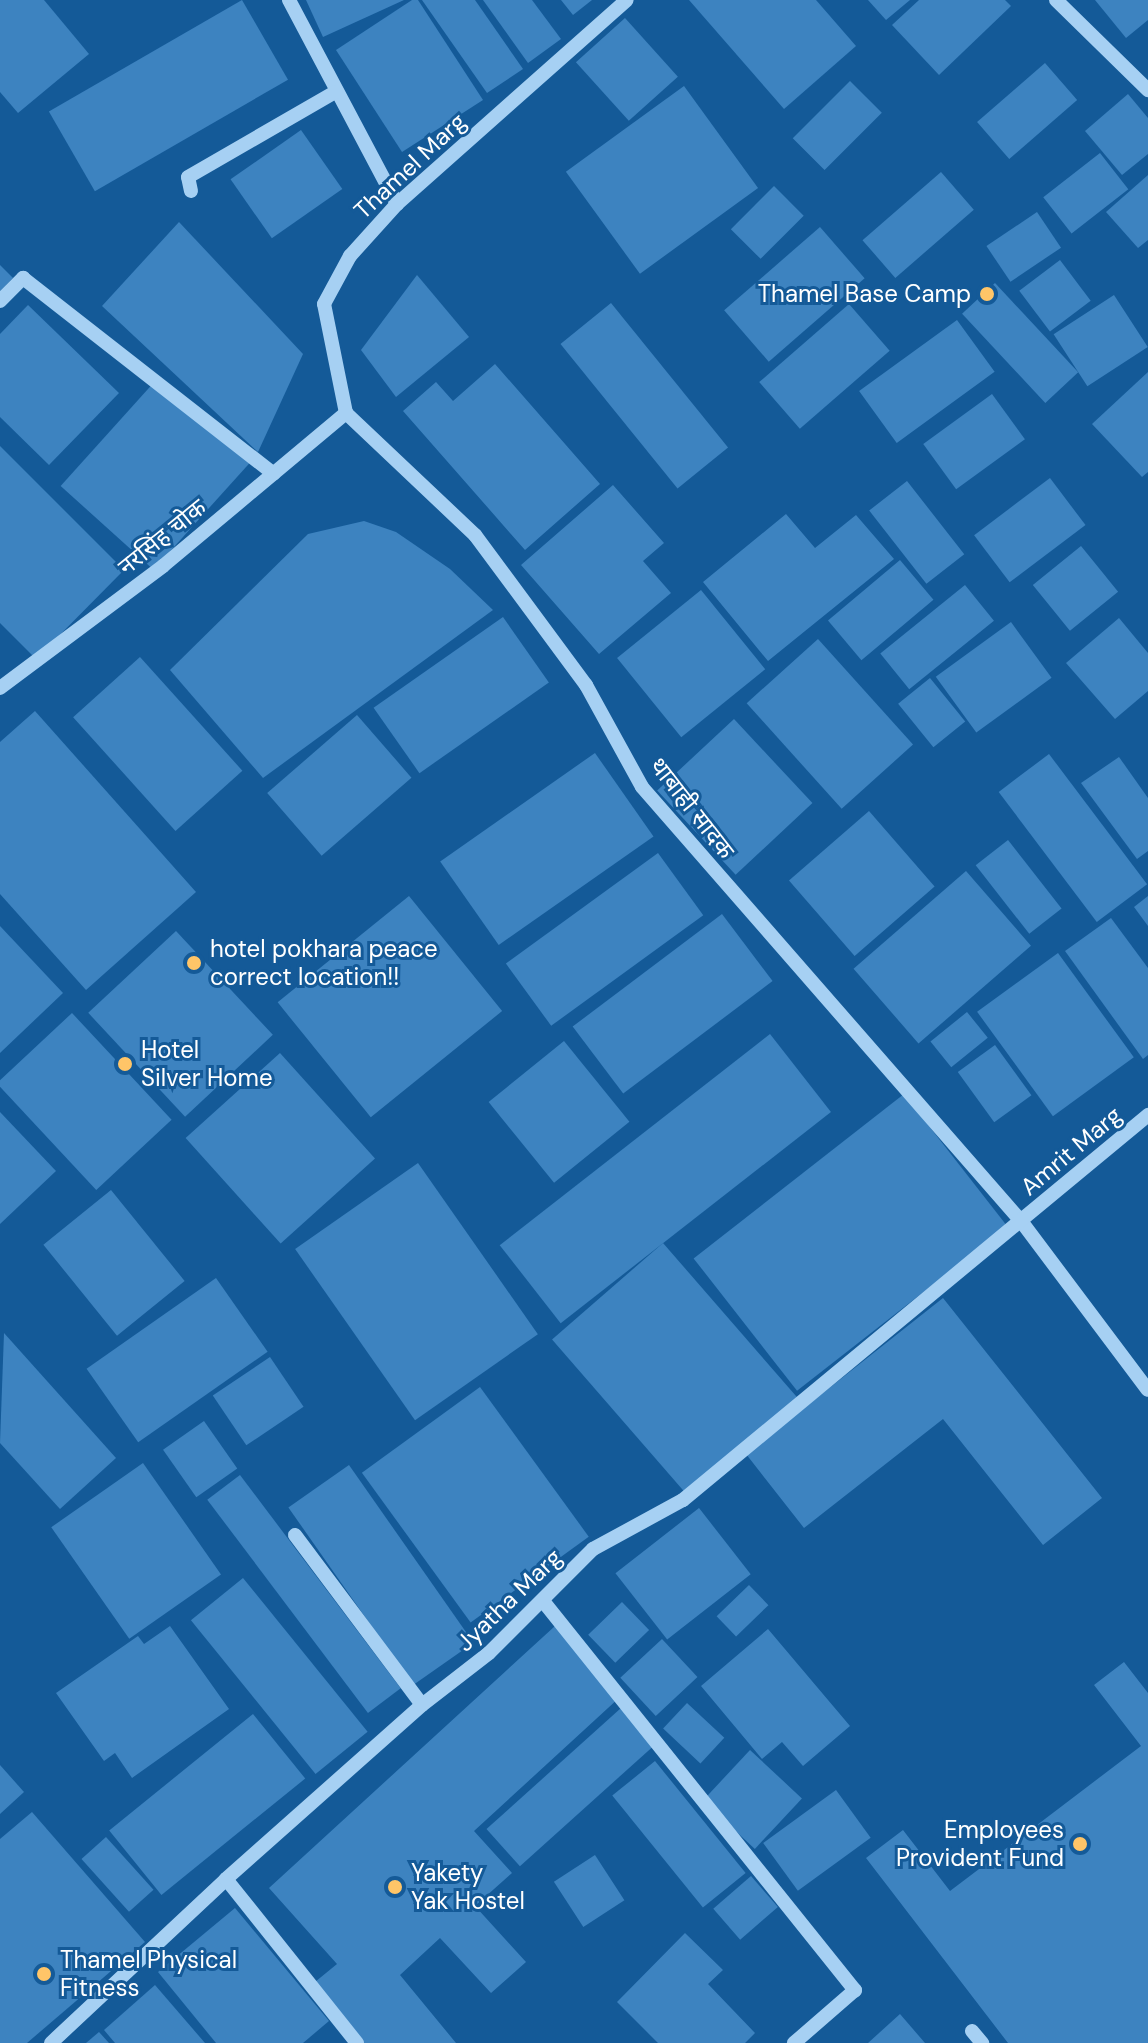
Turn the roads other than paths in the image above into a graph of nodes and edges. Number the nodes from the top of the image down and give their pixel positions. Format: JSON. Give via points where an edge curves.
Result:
{"nodes":[{"id":1,"x":289,"y":0,"type":"edge"},
{"id":2,"x":627,"y":0,"type":"edge"},
{"id":3,"x":1056,"y":0,"type":"edge"},
{"id":4,"x":1148,"y":90,"type":"edge"},
{"id":5,"x":335,"y":92,"type":"junction"},
{"id":6,"x":191,"y":191,"type":"dead end"},
{"id":7,"x":397,"y":204,"type":"junction"},
{"id":8,"x":0,"y":301,"type":"edge"},
{"id":9,"x":346,"y":413,"type":"junction"},
{"id":10,"x":274,"y":474,"type":"junction"},
{"id":11,"x":0,"y":688,"type":"edge"},
{"id":12,"x":1148,"y":1115,"type":"edge"},
{"id":13,"x":1021,"y":1221,"type":"junction"},
{"id":14,"x":1148,"y":1390,"type":"edge"},
{"id":15,"x":295,"y":1535,"type":"dead end"},
{"id":16,"x":543,"y":1601,"type":"junction"},
{"id":17,"x":422,"y":1705,"type":"junction"},
{"id":18,"x":226,"y":1879,"type":"junction"},
{"id":19,"x":51,"y":2043,"type":"edge"},
{"id":20,"x":357,"y":2043,"type":"edge"},
{"id":21,"x":794,"y":2043,"type":"edge"}],
"edges":[{"from":1,"to":5,"type":"street"},
{"from":2,"to":7,"type":"street","name":"Thamel Marg"},
{"from":3,"to":4,"type":"street"},
{"from":5,"to":6,"type":"street","via":[[188,177]]},
{"from":5,"to":7,"type":"street"},
{"from":7,"to":9,"type":"street","name":"Thamel Marg","via":[[350,256],[324,304]]},
{"from":8,"to":10,"type":"street","via":[[23,278]]},
{"from":9,"to":10,"type":"street","name":"नरसिंह चोक"},
{"from":9,"to":13,"type":"street","name":"थाबाही सादक","via":[[475,535],[586,685],[642,787]]},
{"from":10,"to":11,"type":"street","name":"नरसिंह चोक","via":[[152,575]]},
{"from":12,"to":13,"type":"street","name":"Amrit Marg"},
{"from":13,"to":14,"type":"street","name":"थाबाही सादक"},
{"from":13,"to":16,"type":"street","name":"Jyatha Marg","via":[[683,1500],[593,1549]]},
{"from":15,"to":17,"type":"street"},
{"from":16,"to":17,"type":"street","name":"Jyatha Marg","via":[[489,1653]]},
{"from":16,"to":21,"type":"street","via":[[855,1990]]},
{"from":17,"to":18,"type":"street","name":"Jyatha Marg"},
{"from":18,"to":19,"type":"street","name":"Jyatha Marg"},
{"from":18,"to":20,"type":"street"}]}
